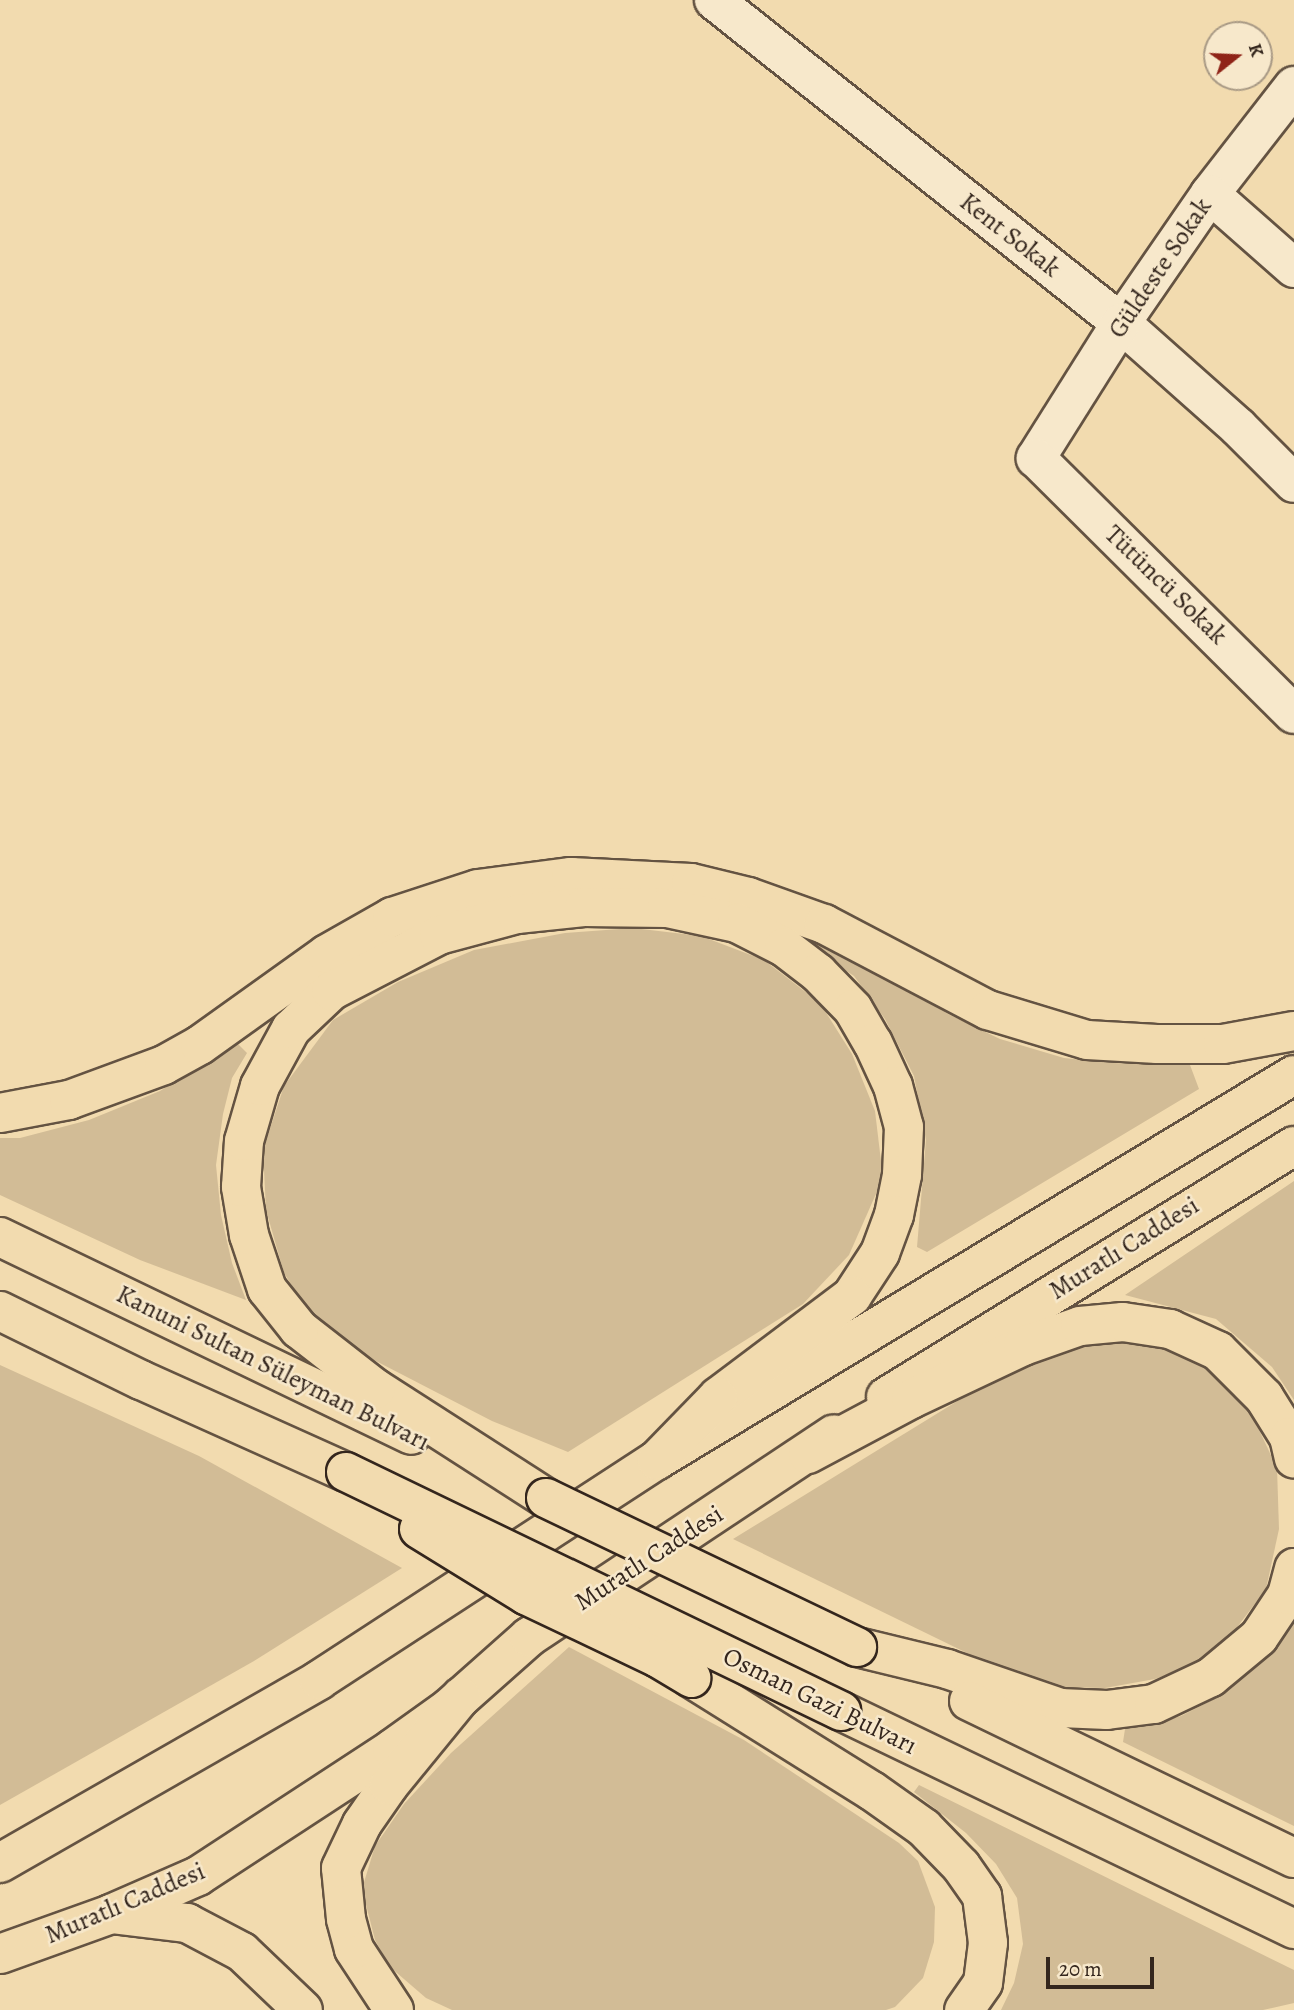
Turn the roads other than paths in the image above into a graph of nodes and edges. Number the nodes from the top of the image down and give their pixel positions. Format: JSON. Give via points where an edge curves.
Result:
{"nodes":[{"id":1,"x":714,"y":0,"type":"edge"},
{"id":2,"x":1294,"y":86,"type":"edge"},
{"id":3,"x":1210,"y":194,"type":"junction"},
{"id":4,"x":1294,"y":268,"type":"edge"},
{"id":5,"x":1121,"y":323,"type":"junction"},
{"id":6,"x":1036,"y":458,"type":"joint"},
{"id":7,"x":1294,"y":483,"type":"edge"},
{"id":8,"x":1294,"y":713,"type":"edge"},
{"id":9,"x":1294,"y":1031,"type":"edge"},
{"id":10,"x":1294,"y":1075,"type":"edge"},
{"id":11,"x":0,"y":1113,"type":"edge"},
{"id":12,"x":1294,"y":1146,"type":"edge"},
{"id":13,"x":0,"y":1237,"type":"edge"},
{"id":14,"x":0,"y":1311,"type":"edge"},
{"id":15,"x":0,"y":1336,"type":"edge"},
{"id":16,"x":141,"y":1380,"type":"junction"},
{"id":17,"x":808,"y":1454,"type":"junction"},
{"id":18,"x":1294,"y":1458,"type":"edge"},
{"id":19,"x":657,"y":1460,"type":"junction"},
{"id":20,"x":346,"y":1472,"type":"junction"},
{"id":21,"x":546,"y":1498,"type":"junction"},
{"id":22,"x":1294,"y":1568,"type":"edge"},
{"id":23,"x":857,"y":1647,"type":"junction"},
{"id":24,"x":461,"y":1697,"type":"junction"},
{"id":25,"x":1294,"y":1858,"type":"edge"},
{"id":26,"x":0,"y":1863,"type":"edge"},
{"id":27,"x":111,"y":1914,"type":"junction"},
{"id":28,"x":1294,"y":1929,"type":"edge"},
{"id":29,"x":0,"y":1954,"type":"edge"},
{"id":30,"x":303,"y":2010,"type":"edge"},
{"id":31,"x":394,"y":2010,"type":"edge"},
{"id":32,"x":964,"y":2010,"type":"edge"}],
"edges":[{"from":1,"to":5,"type":"street","name":"Kent Sokak"},
{"from":2,"to":3,"type":"street","name":"Güldeste Sokak"},
{"from":3,"to":4,"type":"street"},
{"from":3,"to":5,"type":"street","name":"Güldeste Sokak"},
{"from":5,"to":6,"type":"street","name":"Güldeste Sokak"},
{"from":5,"to":7,"type":"street","name":"Kent Sokak"},
{"from":6,"to":8,"type":"street","name":"Tütüncü Sokak"},
{"from":9,"to":11,"type":"main road","via":[[1223,1044],[1087,1040],[988,1010],[824,924],[748,897],[691,883],[571,877],[478,889],[392,917],[327,954],[200,1045],[164,1065],[69,1100]]},
{"from":10,"to":19,"type":"main road"},
{"from":12,"to":17,"type":"main road","name":"Muratlı Caddesi","via":[[970,1343]]},
{"from":13,"to":21,"type":"main road","name":"Kanuni Sultan Süleyman Bulvarı"},
{"from":14,"to":16,"type":"main road"},
{"from":15,"to":16,"type":"main road"},
{"from":16,"to":20,"type":"main road"},
{"from":17,"to":18,"type":"main road","via":[[1023,1346],[1080,1326],[1123,1322],[1170,1329],[1218,1351],[1264,1396],[1289,1437]]},
{"from":17,"to":24,"type":"main road","name":"Muratlı Caddesi","via":[[529,1637]]},
{"from":19,"to":21,"type":"main road","via":[[718,1397],[852,1296],[880,1253],[902,1175],[904,1127],[893,1086],[853,1009],[784,947],[737,923],[667,908],[584,907],[517,914],[439,935],[331,991],[291,1029],[260,1086],[244,1141],[241,1187],[249,1235],[267,1289],[299,1329],[376,1389]]},
{"from":19,"to":26,"type":"main road","via":[[319,1680]]},
{"from":20,"to":28,"type":"main road","name":"Osman Gazi Bulvarı","bridge":true},
{"from":20,"to":32,"type":"main road","bridge":true,"via":[[457,1556],[658,1658],[924,1828],[982,1896],[988,1943],[983,1983]]},
{"from":21,"to":23,"type":"main road","bridge":true},
{"from":22,"to":23,"type":"main road","via":[[1287,1595],[1259,1637],[1211,1677],[1154,1704],[1107,1710],[1060,1708],[947,1669]]},
{"from":23,"to":25,"type":"main road"},
{"from":24,"to":27,"type":"main road","name":"Muratlı Caddesi","via":[[392,1749],[198,1876]]},
{"from":24,"to":31,"type":"main road","via":[[389,1785],[362,1824],[341,1868],[354,1949]]},
{"from":27,"to":29,"type":"main road","name":"Muratlı Caddesi"},
{"from":27,"to":30,"type":"main road","via":[[187,1923],[242,1952]]}]}
